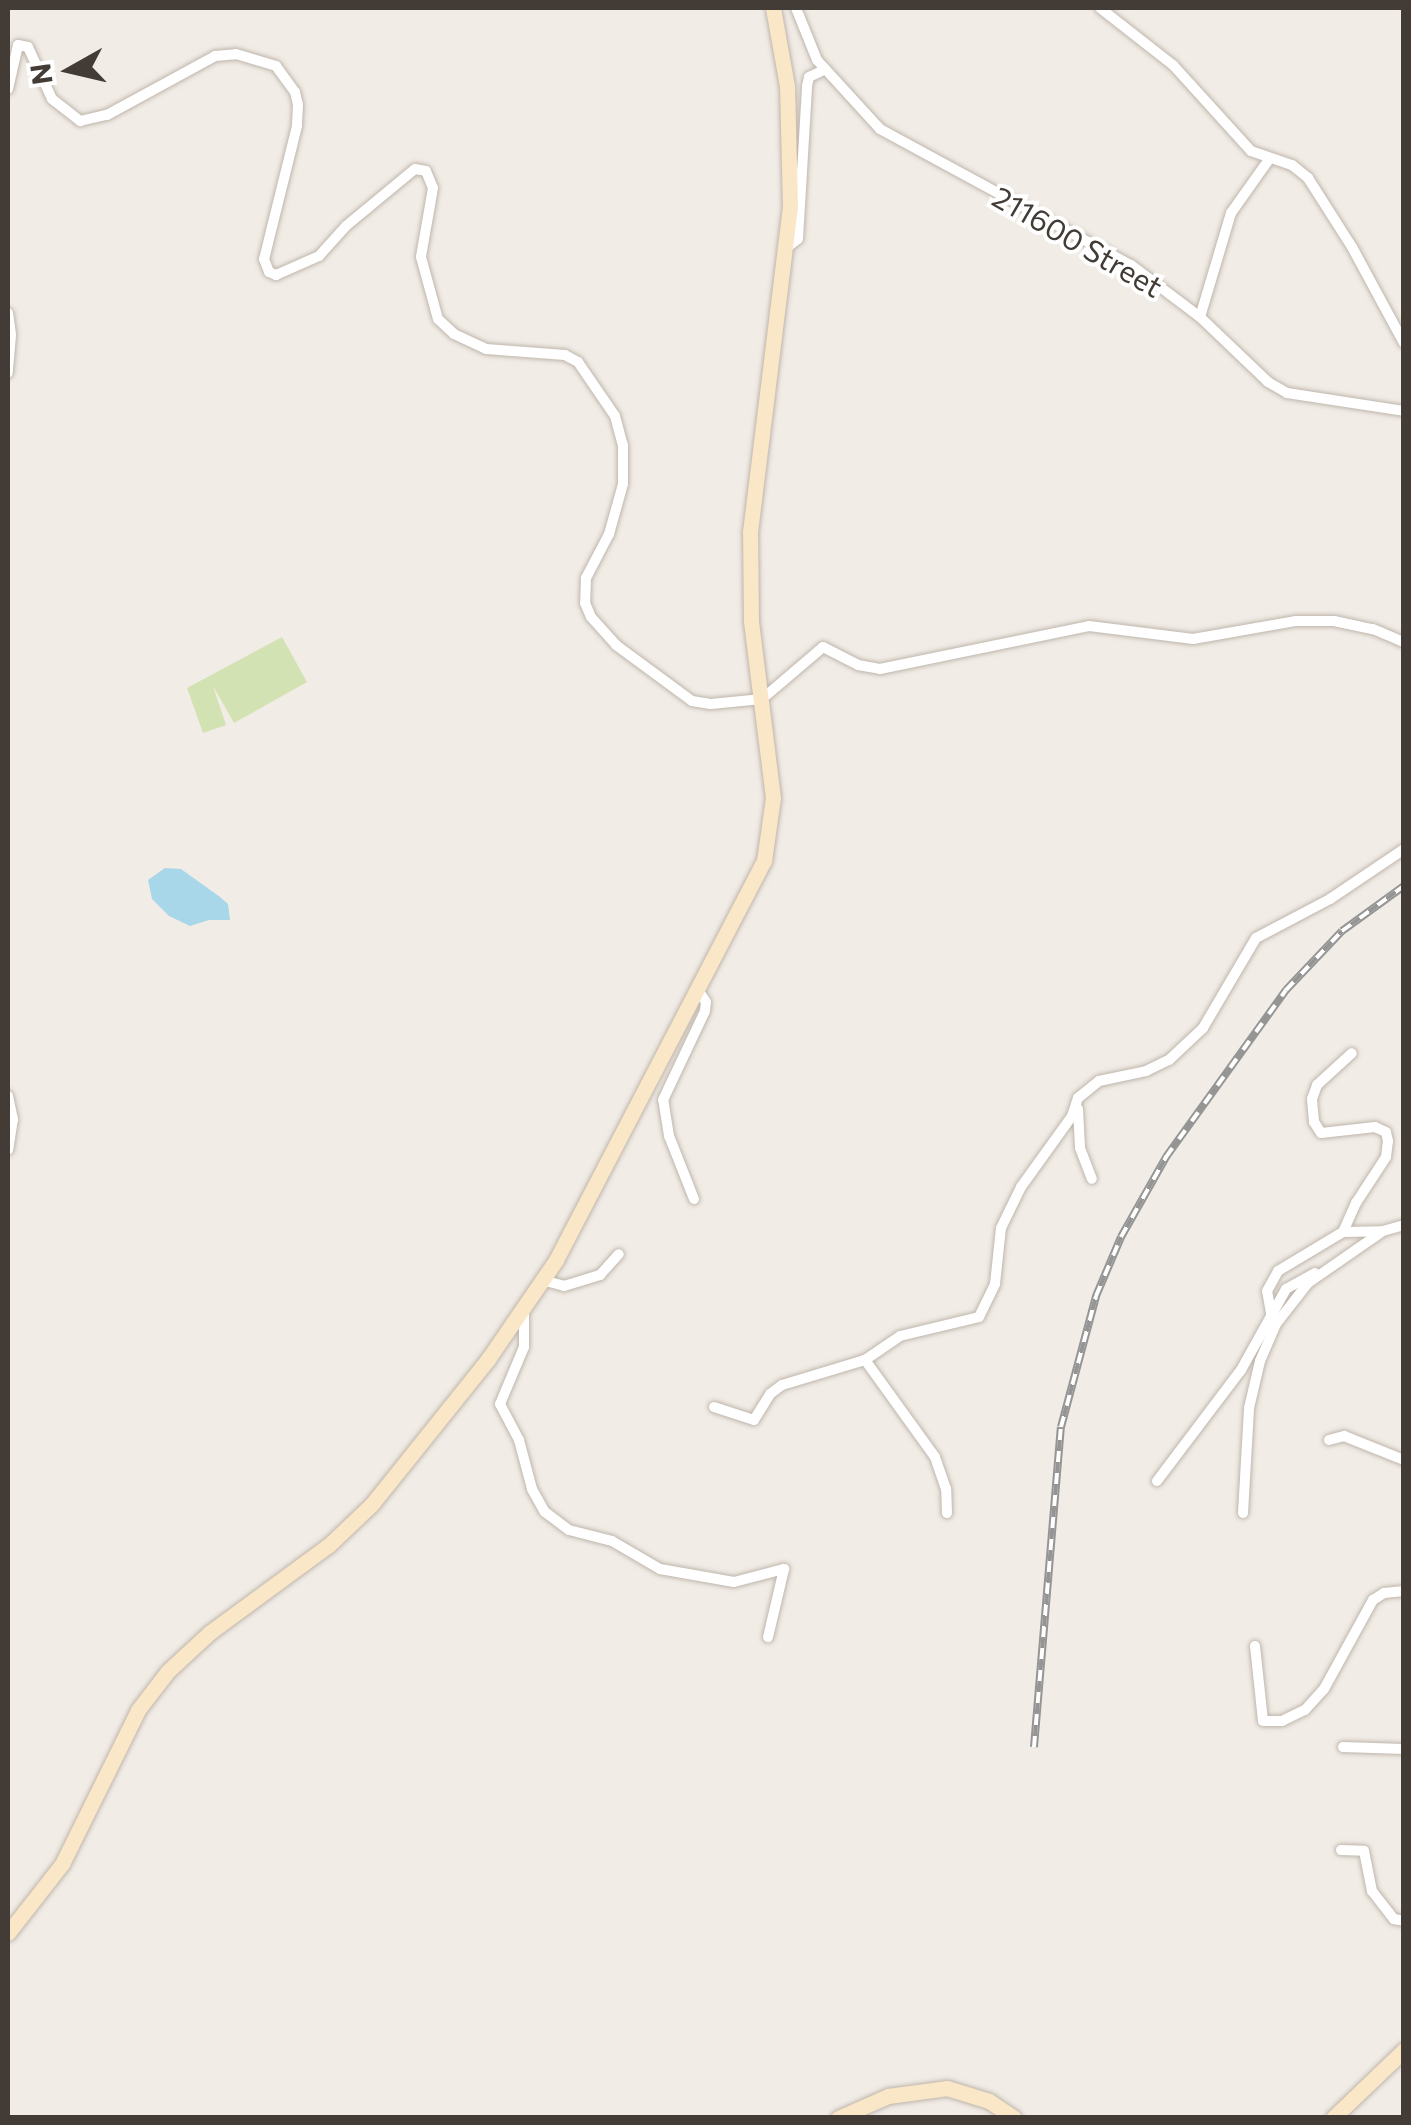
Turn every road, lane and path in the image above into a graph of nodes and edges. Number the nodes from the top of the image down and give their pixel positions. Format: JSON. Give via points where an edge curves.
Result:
{"nodes":[{"id":1,"x":773,"y":8,"type":"edge"},
{"id":2,"x":796,"y":8,"type":"edge"},
{"id":3,"x":1100,"y":8,"type":"edge"},
{"id":4,"x":824,"y":70,"type":"junction"},
{"id":5,"x":8,"y":90,"type":"edge"},
{"id":6,"x":1270,"y":158,"type":"junction"},
{"id":7,"x":786,"y":249,"type":"junction"},
{"id":8,"x":8,"y":313,"type":"edge"},
{"id":9,"x":1200,"y":316,"type":"junction"},
{"id":10,"x":1404,"y":343,"type":"edge"},
{"id":11,"x":8,"y":373,"type":"edge"},
{"id":12,"x":1404,"y":399,"type":"edge"},
{"id":13,"x":1398,"y":410,"type":"edge"},
{"id":14,"x":1404,"y":642,"type":"edge"},
{"id":15,"x":762,"y":699,"type":"junction"},
{"id":16,"x":1404,"y":849,"type":"edge"},
{"id":17,"x":698,"y":990,"type":"junction"},
{"id":18,"x":1352,"y":1053,"type":"dead end"},
{"id":19,"x":8,"y":1096,"type":"edge"},
{"id":20,"x":1078,"y":1098,"type":"junction"},
{"id":21,"x":8,"y":1150,"type":"edge"},
{"id":22,"x":1092,"y":1179,"type":"dead end"},
{"id":23,"x":694,"y":1199,"type":"dead end"},
{"id":24,"x":1404,"y":1225,"type":"edge"},
{"id":25,"x":1382,"y":1231,"type":"junction"},
{"id":26,"x":1343,"y":1232,"type":"junction"},
{"id":27,"x":620,"y":1254,"type":"dead end"},
{"id":28,"x":1326,"y":1270,"type":"junction"},
{"id":29,"x":542,"y":1280,"type":"junction"},
{"id":30,"x":524,"y":1306,"type":"junction"},
{"id":31,"x":1271,"y":1312,"type":"junction"},
{"id":32,"x":865,"y":1360,"type":"junction"},
{"id":33,"x":714,"y":1408,"type":"dead end"},
{"id":34,"x":1329,"y":1440,"type":"dead end"},
{"id":35,"x":1404,"y":1460,"type":"edge"},
{"id":36,"x":1156,"y":1481,"type":"dead end"},
{"id":37,"x":948,"y":1513,"type":"dead end"},
{"id":38,"x":1243,"y":1513,"type":"dead end"},
{"id":39,"x":1404,"y":1591,"type":"edge"},
{"id":40,"x":768,"y":1637,"type":"dead end"},
{"id":41,"x":1255,"y":1646,"type":"dead end"},
{"id":42,"x":1343,"y":1747,"type":"dead end"},
{"id":43,"x":1404,"y":1748,"type":"edge"},
{"id":44,"x":1341,"y":1850,"type":"dead end"},
{"id":45,"x":1404,"y":1921,"type":"edge"},
{"id":46,"x":8,"y":1933,"type":"edge"},
{"id":47,"x":1404,"y":2050,"type":"edge"},
{"id":48,"x":838,"y":2118,"type":"edge"},
{"id":49,"x":1014,"y":2118,"type":"edge"},
{"id":50,"x":1333,"y":2118,"type":"edge"}],
"edges":[{"from":1,"to":7,"type":"street","via":[[790,122]]},
{"from":2,"to":4,"type":"street","name":"211600 Street"},
{"from":3,"to":6,"type":"street","via":[[1174,65],[1252,150]]},
{"from":4,"to":7,"type":"street","via":[[809,77],[807,86],[798,239]]},
{"from":4,"to":9,"type":"street","name":"211600 Street","via":[[880,128],[1130,264]]},
{"from":5,"to":15,"type":"street","via":[[13,54],[23,44],[52,99],[80,121],[107,115],[215,56],[236,54],[276,66],[298,105],[264,259],[276,275],[320,256],[415,169],[426,171],[433,188],[421,257],[438,319],[486,349],[565,355],[578,362],[620,429],[623,484],[609,534],[586,578],[591,617],[616,645],[692,701]]},
{"from":6,"to":9,"type":"street","via":[[1231,214]]},
{"from":6,"to":10,"type":"street","via":[[1308,178]]},
{"from":7,"to":15,"type":"street","via":[[750,532],[751,621]]},
{"from":8,"to":11,"type":"street"},
{"from":9,"to":13,"type":"street","name":"211600 Street","via":[[1287,393]]},
{"from":12,"to":13,"type":"street"},
{"from":14,"to":15,"type":"street","via":[[1334,622],[1296,621],[1193,639],[1089,626],[880,669],[823,646]]},
{"from":15,"to":17,"type":"street","via":[[772,798],[768,847]]},
{"from":16,"to":20,"type":"street","via":[[1256,938],[1204,1028],[1178,1053],[1146,1071],[1099,1081]]},
{"from":17,"to":23,"type":"street","via":[[705,1011],[663,1100],[669,1136]]},
{"from":17,"to":29,"type":"street"},
{"from":18,"to":26,"type":"street","via":[[1317,1085],[1314,1122],[1321,1132],[1375,1127],[1388,1141],[1386,1157]]},
{"from":19,"to":21,"type":"street"},
{"from":20,"to":22,"type":"street","via":[[1078,1138]]},
{"from":20,"to":32,"type":"street","via":[[1002,1228],[984,1312],[958,1326],[900,1336]]},
{"from":24,"to":25,"type":"street"},
{"from":25,"to":26,"type":"street"},
{"from":25,"to":28,"type":"street"},
{"from":26,"to":31,"type":"street","via":[[1274,1275],[1266,1296]]},
{"from":27,"to":29,"type":"street","via":[[600,1275],[564,1286]]},
{"from":28,"to":31,"type":"street","via":[[1293,1283]]},
{"from":28,"to":38,"type":"street","via":[[1292,1299],[1260,1362],[1249,1408]]},
{"from":29,"to":30,"type":"street"},
{"from":30,"to":40,"type":"street","via":[[524,1347],[500,1404],[544,1512],[660,1570],[740,1582],[784,1569]]},
{"from":30,"to":46,"type":"street","via":[[372,1504],[329,1545],[189,1649],[146,1698],[62,1864]]},
{"from":31,"to":36,"type":"street","via":[[1240,1370]]},
{"from":32,"to":33,"type":"street","via":[[782,1386],[754,1420]]},
{"from":32,"to":37,"type":"street","via":[[936,1457]]},
{"from":34,"to":35,"type":"street","via":[[1344,1436]]},
{"from":39,"to":41,"type":"street","via":[[1373,1600],[1324,1689],[1282,1722],[1263,1721]]},
{"from":42,"to":43,"type":"street"},
{"from":44,"to":45,"type":"street","via":[[1364,1851],[1372,1890],[1394,1919]]},
{"from":47,"to":50,"type":"street"},
{"from":48,"to":49,"type":"street","via":[[888,2096],[947,2088],[988,2100]]}]}
